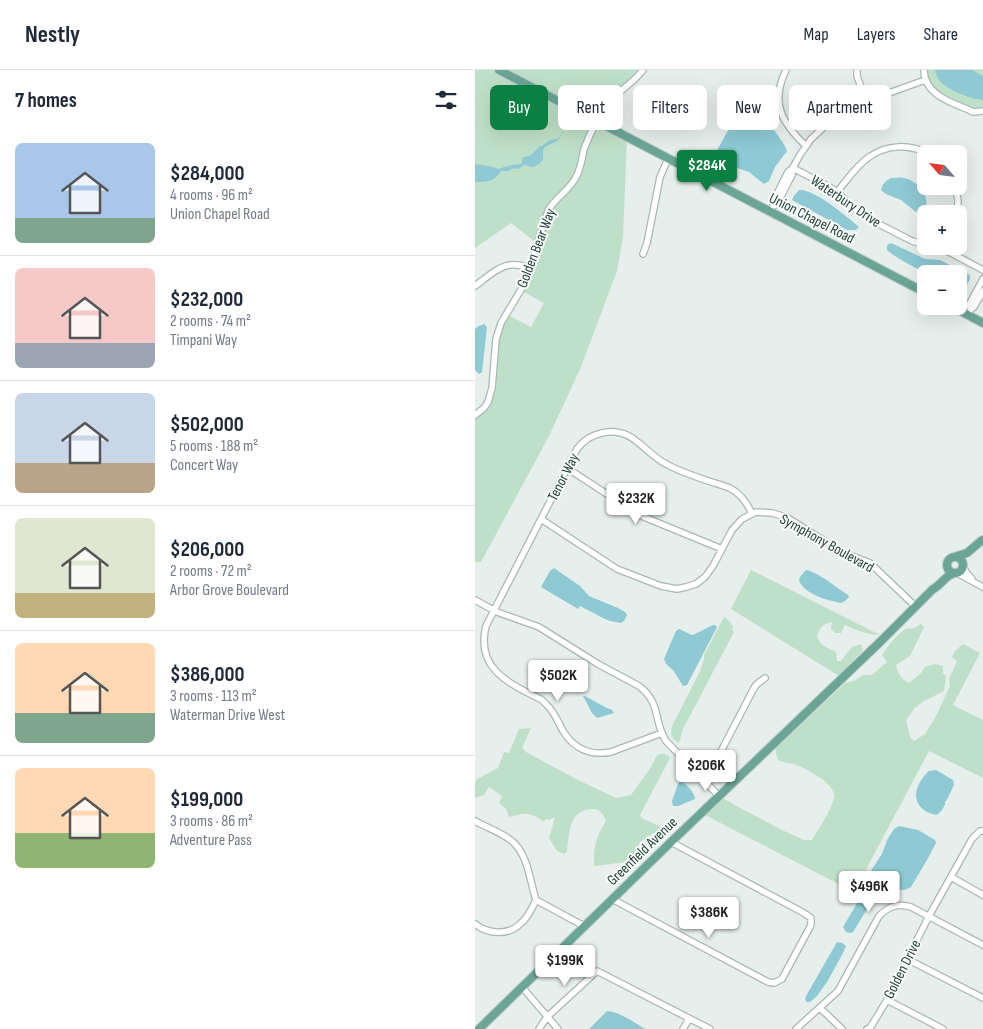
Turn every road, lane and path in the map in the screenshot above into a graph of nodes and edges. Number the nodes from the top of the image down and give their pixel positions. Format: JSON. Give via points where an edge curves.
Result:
{"nodes":[{"id":1,"x":499,"y":70,"type":"edge"},
{"id":2,"x":643,"y":70,"type":"edge"},
{"id":3,"x":787,"y":70,"type":"edge"},
{"id":4,"x":857,"y":70,"type":"edge"},
{"id":5,"x":924,"y":70,"type":"edge"},
{"id":6,"x":925,"y":80,"type":"junction"},
{"id":7,"x":860,"y":85,"type":"edge"},
{"id":8,"x":623,"y":90,"type":"edge"},
{"id":9,"x":891,"y":92,"type":"edge"},
{"id":10,"x":558,"y":101,"type":"edge"},
{"id":11,"x":983,"y":111,"type":"edge"},
{"id":12,"x":593,"y":130,"type":"edge"},
{"id":13,"x":612,"y":130,"type":"edge"},
{"id":14,"x":820,"y":130,"type":"edge"},
{"id":15,"x":806,"y":146,"type":"junction"},
{"id":16,"x":917,"y":150,"type":"edge"},
{"id":17,"x":668,"y":159,"type":"junction"},
{"id":18,"x":792,"y":168,"type":"junction"},
{"id":19,"x":837,"y":192,"type":"junction"},
{"id":20,"x":772,"y":209,"type":"junction"},
{"id":21,"x":917,"y":242,"type":"edge"},
{"id":22,"x":643,"y":254,"type":"dead end"},
{"id":23,"x":956,"y":255,"type":"edge"},
{"id":24,"x":531,"y":268,"type":"junction"},
{"id":25,"x":983,"y":270,"type":"edge"},
{"id":26,"x":983,"y":279,"type":"edge"},
{"id":27,"x":475,"y":286,"type":"edge"},
{"id":28,"x":917,"y":288,"type":"edge"},
{"id":29,"x":983,"y":291,"type":"edge"},
{"id":30,"x":969,"y":312,"type":"junction"},
{"id":31,"x":983,"y":323,"type":"edge"},
{"id":32,"x":475,"y":415,"type":"edge"},
{"id":33,"x":567,"y":468,"type":"junction"},
{"id":34,"x":752,"y":514,"type":"junction"},
{"id":35,"x":541,"y":519,"type":"junction"},
{"id":36,"x":983,"y":542,"type":"edge"},
{"id":37,"x":722,"y":549,"type":"junction"},
{"id":38,"x":957,"y":556,"type":"junction"},
{"id":39,"x":963,"y":565,"type":"junction"},
{"id":40,"x":947,"y":566,"type":"junction"},
{"id":41,"x":955,"y":573,"type":"junction"},
{"id":42,"x":973,"y":580,"type":"junction"},
{"id":43,"x":983,"y":587,"type":"edge"},
{"id":44,"x":933,"y":589,"type":"junction"},
{"id":45,"x":475,"y":600,"type":"edge"},
{"id":46,"x":915,"y":606,"type":"junction"},
{"id":47,"x":494,"y":610,"type":"junction"},
{"id":48,"x":765,"y":678,"type":"dead end"},
{"id":49,"x":662,"y":733,"type":"junction"},
{"id":50,"x":700,"y":777,"type":"junction"},
{"id":51,"x":719,"y":796,"type":"junction"},
{"id":52,"x":475,"y":822,"type":"edge"},
{"id":53,"x":981,"y":831,"type":"edge"},
{"id":54,"x":671,"y":842,"type":"junction"},
{"id":55,"x":951,"y":877,"type":"junction"},
{"id":56,"x":983,"y":895,"type":"edge"},
{"id":57,"x":612,"y":899,"type":"junction"},
{"id":58,"x":536,"y":900,"type":"junction"},
{"id":59,"x":929,"y":916,"type":"junction"},
{"id":60,"x":475,"y":924,"type":"edge"},
{"id":61,"x":584,"y":926,"type":"junction"},
{"id":62,"x":983,"y":946,"type":"edge"},
{"id":63,"x":907,"y":960,"type":"junction"},
{"id":64,"x":521,"y":987,"type":"junction"},
{"id":65,"x":983,"y":998,"type":"edge"},
{"id":66,"x":887,"y":1000,"type":"junction"},
{"id":67,"x":820,"y":1008,"type":"junction"},
{"id":68,"x":547,"y":1017,"type":"junction"},
{"id":69,"x":689,"y":1019,"type":"junction"},
{"id":70,"x":479,"y":1029,"type":"edge"},
{"id":71,"x":539,"y":1029,"type":"edge"},
{"id":72,"x":558,"y":1029,"type":"edge"},
{"id":73,"x":683,"y":1029,"type":"edge"},
{"id":74,"x":709,"y":1029,"type":"edge"},
{"id":75,"x":796,"y":1029,"type":"edge"},
{"id":76,"x":842,"y":1029,"type":"edge"},
{"id":77,"x":867,"y":1029,"type":"edge"},
{"id":78,"x":943,"y":1029,"type":"edge"}],
"edges":[{"from":1,"to":10,"type":"main road","name":"Union Chapel Road"},
{"from":2,"to":8,"type":"street","name":"Golden Bear Way"},
{"from":3,"to":15,"type":"street","via":[[779,90],[779,105],[793,134]]},
{"from":4,"to":7,"type":"street"},
{"from":5,"to":6,"type":"street"},
{"from":6,"to":9,"type":"street"},
{"from":6,"to":11,"type":"street","via":[[931,90],[944,98],[973,112]]},
{"from":12,"to":24,"type":"street","name":"Golden Bear Way","via":[[577,176],[548,211]]},
{"from":13,"to":17,"type":"main road","name":"Union Chapel Road"},
{"from":14,"to":15,"type":"street"},
{"from":15,"to":18,"type":"street"},
{"from":16,"to":19,"type":"street","via":[[893,147],[875,152],[862,162]]},
{"from":17,"to":20,"type":"main road","name":"Union Chapel Road"},
{"from":17,"to":22,"type":"street","via":[[660,176]]},
{"from":18,"to":19,"type":"street","name":"Waterbury Drive"},
{"from":18,"to":20,"type":"street"},
{"from":19,"to":21,"type":"street","name":"Waterbury Drive","via":[[869,219]]},
{"from":20,"to":28,"type":"main road","name":"Union Chapel Road"},
{"from":23,"to":25,"type":"street"},
{"from":24,"to":27,"type":"street","via":[[510,265]]},
{"from":24,"to":32,"type":"street","name":"Golden Bear Way","via":[[501,323],[496,338],[492,388],[488,402]]},
{"from":26,"to":30,"type":"street","via":[[969,305]]},
{"from":29,"to":30,"type":"street"},
{"from":30,"to":31,"type":"main road"},
{"from":33,"to":34,"type":"street","name":"Tenor Way","via":[[583,441],[603,432],[618,432],[633,438],[668,466],[736,491]]},
{"from":33,"to":35,"type":"street","name":"Tenor Way"},
{"from":33,"to":37,"type":"street","via":[[639,515]]},
{"from":34,"to":37,"type":"street","via":[[735,526]]},
{"from":34,"to":46,"type":"street","name":"Symphony Boulevard","via":[[768,512],[782,515],[842,552],[870,564]]},
{"from":35,"to":37,"type":"street","via":[[614,567],[671,588],[696,584],[709,572]]},
{"from":35,"to":47,"type":"street","name":"Tenor Way"},
{"from":36,"to":38,"type":"main road"},
{"from":36,"to":39,"type":"main road"},
{"from":38,"to":39,"type":"main road"},
{"from":38,"to":40,"type":"main road","via":[[949,559]]},
{"from":39,"to":41,"type":"main road"},
{"from":39,"to":42,"type":"street"},
{"from":40,"to":41,"type":"main road"},
{"from":40,"to":44,"type":"main road","name":"Greenfield Avenue"},
{"from":41,"to":42,"type":"street"},
{"from":41,"to":44,"type":"main road","name":"Greenfield Avenue"},
{"from":42,"to":43,"type":"street"},
{"from":44,"to":46,"type":"main road","name":"Greenfield Avenue"},
{"from":45,"to":47,"type":"street"},
{"from":46,"to":51,"type":"main road","name":"Greenfield Avenue"},
{"from":47,"to":49,"type":"street","via":[[539,627],[639,686],[653,701]]},
{"from":47,"to":49,"type":"street","name":"Tenor Way","via":[[482,640],[488,666],[500,678],[542,700],[567,738],[577,747],[590,752],[611,752]]},
{"from":48,"to":50,"type":"street","via":[[754,688],[715,762]]},
{"from":49,"to":50,"type":"street","via":[[669,745]]},
{"from":50,"to":51,"type":"street"},
{"from":51,"to":54,"type":"main road","name":"Greenfield Avenue"},
{"from":52,"to":58,"type":"street","via":[[507,838],[521,852]]},
{"from":53,"to":55,"type":"street","name":"Golden Drive","via":[[972,839]]},
{"from":54,"to":57,"type":"main road","name":"Greenfield Avenue"},
{"from":54,"to":57,"type":"street","via":[[810,916],[811,926],[782,979],[771,983]]},
{"from":55,"to":56,"type":"street"},
{"from":55,"to":59,"type":"street","name":"Golden Drive"},
{"from":57,"to":61,"type":"main road","name":"Greenfield Avenue"},
{"from":58,"to":60,"type":"street","via":[[521,924],[510,930],[490,932]]},
{"from":58,"to":61,"type":"street"},
{"from":59,"to":62,"type":"street"},
{"from":59,"to":63,"type":"street","name":"Golden Drive"},
{"from":59,"to":67,"type":"street","via":[[904,905],[886,909],[879,916],[838,991]]},
{"from":61,"to":64,"type":"main road","name":"Greenfield Avenue"},
{"from":63,"to":65,"type":"street"},
{"from":63,"to":66,"type":"street","name":"Golden Drive"},
{"from":64,"to":68,"type":"street"},
{"from":64,"to":70,"type":"main road","name":"Greenfield Avenue"},
{"from":66,"to":77,"type":"street","name":"Golden Drive"},
{"from":66,"to":78,"type":"street"},
{"from":67,"to":75,"type":"street"},
{"from":67,"to":76,"type":"street"},
{"from":68,"to":69,"type":"street","via":[[597,972]]},
{"from":68,"to":71,"type":"street"},
{"from":68,"to":72,"type":"street"},
{"from":69,"to":73,"type":"street"},
{"from":69,"to":74,"type":"street"}]}
